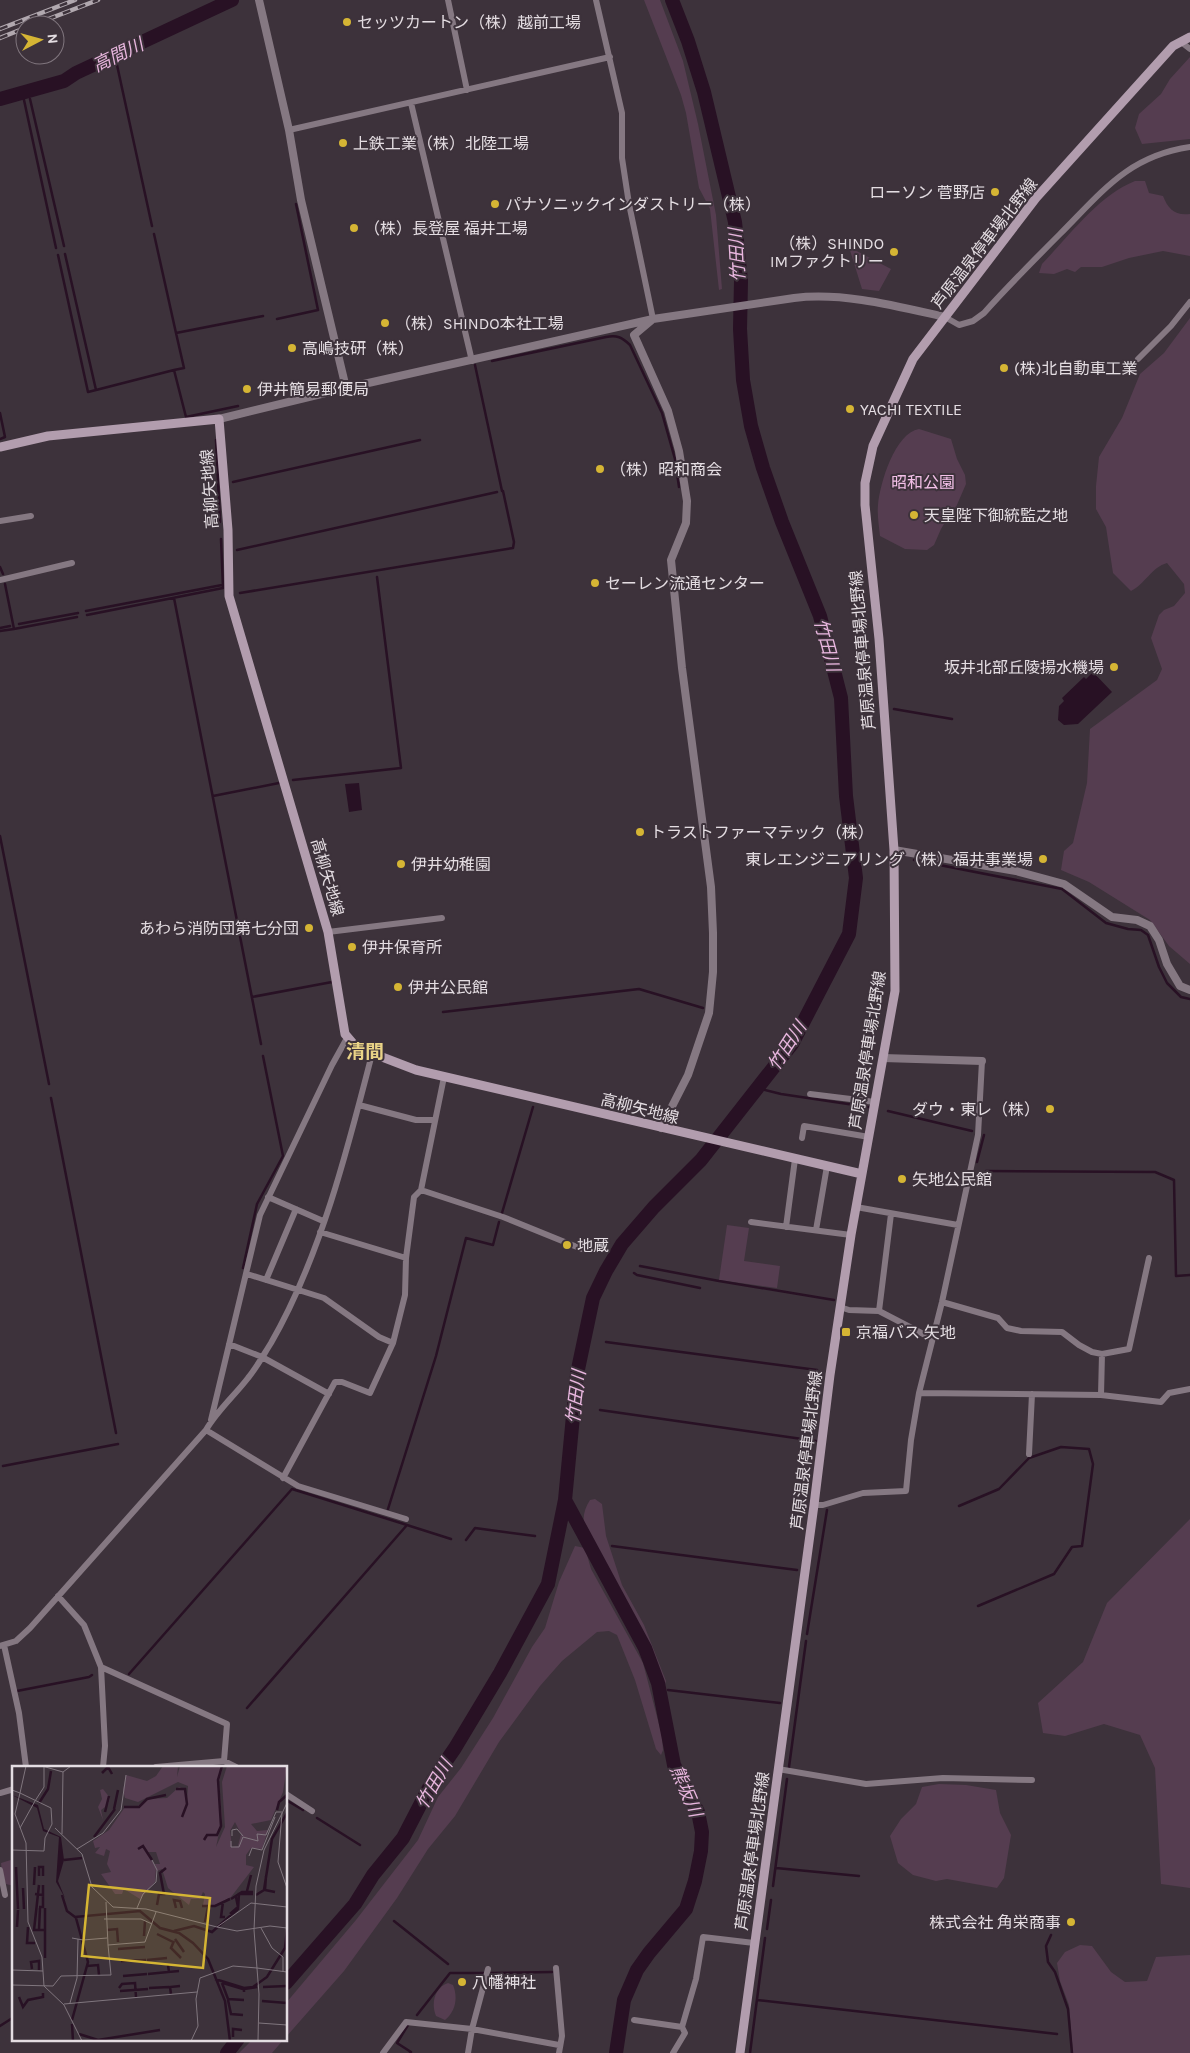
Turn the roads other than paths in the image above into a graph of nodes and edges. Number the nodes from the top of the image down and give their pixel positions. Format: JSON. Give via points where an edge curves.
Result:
{"nodes":[{"id":1,"x":259,"y":0,"type":"edge"},
{"id":2,"x":448,"y":0,"type":"edge"},
{"id":3,"x":596,"y":0,"type":"edge"},
{"id":4,"x":1190,"y":37,"type":"edge"},
{"id":5,"x":1181,"y":42,"type":"junction"},
{"id":6,"x":1190,"y":48,"type":"edge"},
{"id":7,"x":610,"y":57,"type":"junction"},
{"id":8,"x":467,"y":90,"type":"junction"},
{"id":9,"x":411,"y":103,"type":"junction"},
{"id":10,"x":289,"y":130,"type":"junction"},
{"id":11,"x":1190,"y":147,"type":"edge"},
{"id":12,"x":1190,"y":302,"type":"edge"},
{"id":13,"x":945,"y":317,"type":"junction"},
{"id":14,"x":653,"y":319,"type":"junction"},
{"id":15,"x":1138,"y":359,"type":"dead end"},
{"id":16,"x":472,"y":360,"type":"junction"},
{"id":17,"x":346,"y":388,"type":"junction"},
{"id":18,"x":220,"y":418,"type":"junction"},
{"id":19,"x":0,"y":447,"type":"edge"},
{"id":20,"x":31,"y":516,"type":"dead end"},
{"id":21,"x":0,"y":521,"type":"edge"},
{"id":22,"x":72,"y":563,"type":"dead end"},
{"id":23,"x":0,"y":580,"type":"edge"},
{"id":24,"x":894,"y":850,"type":"junction"},
{"id":25,"x":442,"y":918,"type":"dead end"},
{"id":26,"x":328,"y":932,"type":"junction"},
{"id":27,"x":1190,"y":990,"type":"edge"},
{"id":28,"x":347,"y":1038,"type":"junction"},
{"id":29,"x":372,"y":1054,"type":"junction"},
{"id":30,"x":884,"y":1058,"type":"junction"},
{"id":31,"x":982,"y":1061,"type":"joint"},
{"id":32,"x":444,"y":1077,"type":"junction"},
{"id":33,"x":810,"y":1094,"type":"dead end"},
{"id":34,"x":875,"y":1102,"type":"junction"},
{"id":35,"x":359,"y":1105,"type":"junction"},
{"id":36,"x":435,"y":1120,"type":"junction"},
{"id":37,"x":661,"y":1128,"type":"junction"},
{"id":38,"x":869,"y":1137,"type":"junction"},
{"id":39,"x":802,"y":1138,"type":"dead end"},
{"id":40,"x":795,"y":1159,"type":"junction"},
{"id":41,"x":827,"y":1166,"type":"junction"},
{"id":42,"x":862,"y":1174,"type":"junction"},
{"id":43,"x":421,"y":1190,"type":"junction"},
{"id":44,"x":268,"y":1197,"type":"junction"},
{"id":45,"x":856,"y":1207,"type":"junction"},
{"id":46,"x":296,"y":1209,"type":"junction"},
{"id":47,"x":891,"y":1214,"type":"junction"},
{"id":48,"x":323,"y":1221,"type":"junction"},
{"id":49,"x":752,"y":1222,"type":"dead end"},
{"id":50,"x":958,"y":1225,"type":"junction"},
{"id":51,"x":786,"y":1227,"type":"junction"},
{"id":52,"x":816,"y":1230,"type":"junction"},
{"id":53,"x":320,"y":1232,"type":"junction"},
{"id":54,"x":851,"y":1235,"type":"junction"},
{"id":55,"x":582,"y":1248,"type":"dead end"},
{"id":56,"x":406,"y":1258,"type":"junction"},
{"id":57,"x":1149,"y":1258,"type":"dead end"},
{"id":58,"x":247,"y":1274,"type":"junction"},
{"id":59,"x":266,"y":1280,"type":"junction"},
{"id":60,"x":296,"y":1290,"type":"junction"},
{"id":61,"x":942,"y":1302,"type":"junction"},
{"id":62,"x":840,"y":1307,"type":"junction"},
{"id":63,"x":878,"y":1311,"type":"junction"},
{"id":64,"x":931,"y":1338,"type":"junction"},
{"id":65,"x":393,"y":1342,"type":"junction"},
{"id":66,"x":229,"y":1344,"type":"junction"},
{"id":67,"x":1102,"y":1354,"type":"junction"},
{"id":68,"x":262,"y":1357,"type":"junction"},
{"id":69,"x":1190,"y":1389,"type":"edge"},
{"id":70,"x":919,"y":1392,"type":"junction"},
{"id":71,"x":329,"y":1394,"type":"junction"},
{"id":72,"x":1032,"y":1394,"type":"junction"},
{"id":73,"x":1101,"y":1394,"type":"junction"},
{"id":74,"x":210,"y":1422,"type":"junction"},
{"id":75,"x":206,"y":1430,"type":"junction"},
{"id":76,"x":1029,"y":1454,"type":"dead end"},
{"id":77,"x":283,"y":1478,"type":"junction"},
{"id":78,"x":814,"y":1505,"type":"junction"},
{"id":79,"x":406,"y":1519,"type":"dead end"},
{"id":80,"x":58,"y":1596,"type":"junction"},
{"id":81,"x":2,"y":1646,"type":"edge"},
{"id":82,"x":101,"y":1667,"type":"junction"},
{"id":83,"x":224,"y":1761,"type":"junction"},
{"id":84,"x":26,"y":1766,"type":"edge"},
{"id":85,"x":104,"y":1766,"type":"edge"},
{"id":86,"x":167,"y":1766,"type":"edge"},
{"id":87,"x":234,"y":1766,"type":"edge"},
{"id":88,"x":778,"y":1769,"type":"junction"},
{"id":89,"x":1032,"y":1780,"type":"dead end"},
{"id":90,"x":288,"y":1795,"type":"edge"},
{"id":91,"x":312,"y":1811,"type":"dead end"},
{"id":92,"x":0,"y":1870,"type":"edge"},
{"id":93,"x":5,"y":1895,"type":"dead end"},
{"id":94,"x":754,"y":1943,"type":"junction"},
{"id":95,"x":556,"y":1968,"type":"dead end"},
{"id":96,"x":488,"y":1969,"type":"dead end"},
{"id":97,"x":634,"y":2020,"type":"dead end"},
{"id":98,"x":682,"y":2027,"type":"junction"},
{"id":99,"x":472,"y":2029,"type":"junction"},
{"id":100,"x":559,"y":2045,"type":"junction"},
{"id":101,"x":383,"y":2053,"type":"edge"},
{"id":102,"x":468,"y":2053,"type":"edge"},
{"id":103,"x":559,"y":2053,"type":"edge"},
{"id":104,"x":673,"y":2053,"type":"edge"},
{"id":105,"x":740,"y":2053,"type":"edge"}],
"edges":[{"from":1,"to":10,"type":"street"},
{"from":2,"to":8,"type":"street"},
{"from":3,"to":7,"type":"street"},
{"from":4,"to":5,"type":"main road","name":"芦原温泉停車場北野線"},
{"from":5,"to":6,"type":"street"},
{"from":5,"to":13,"type":"main road","name":"芦原温泉停車場北野線","via":[[1173,46],[1036,198]]},
{"from":7,"to":8,"type":"street"},
{"from":7,"to":14,"type":"street","via":[[622,113],[622,158],[629,204]]},
{"from":8,"to":9,"type":"street"},
{"from":9,"to":10,"type":"street"},
{"from":9,"to":16,"type":"street"},
{"from":10,"to":17,"type":"street","via":[[301,200]]},
{"from":11,"to":13,"type":"street","via":[[1155,155],[1099,193],[973,321],[959,325]]},
{"from":12,"to":15,"type":"street"},
{"from":13,"to":14,"type":"street","via":[[813,296]]},
{"from":13,"to":24,"type":"main road","name":"芦原温泉停車場北野線","via":[[913,360],[900,386],[872,446],[865,483]]},
{"from":14,"to":16,"type":"street"},
{"from":14,"to":37,"type":"street","via":[[634,335],[670,415],[687,500],[686,523],[671,560],[711,887],[713,932],[708,1013],[688,1075]]},
{"from":16,"to":17,"type":"street"},
{"from":17,"to":18,"type":"street"},
{"from":18,"to":19,"type":"main road","via":[[48,436]]},
{"from":18,"to":26,"type":"main road","name":"高柳矢地線","via":[[229,596]]},
{"from":20,"to":21,"type":"street"},
{"from":22,"to":23,"type":"street"},
{"from":24,"to":27,"type":"street","via":[[1016,871],[1064,884],[1112,917],[1137,920],[1150,926],[1180,986]]},
{"from":24,"to":30,"type":"main road","name":"芦原温泉停車場北野線","via":[[895,991]]},
{"from":25,"to":26,"type":"street"},
{"from":26,"to":28,"type":"main road","name":"高柳矢地線"},
{"from":28,"to":29,"type":"main road","name":"高柳矢地線","via":[[356,1047]]},
{"from":28,"to":44,"type":"street"},
{"from":29,"to":32,"type":"main road","name":"高柳矢地線"},
{"from":29,"to":35,"type":"street"},
{"from":30,"to":31,"type":"street"},
{"from":30,"to":34,"type":"main road","name":"芦原温泉停車場北野線"},
{"from":31,"to":50,"type":"street","via":[[978,1135]]},
{"from":32,"to":36,"type":"street"},
{"from":32,"to":37,"type":"main road","name":"高柳矢地線"},
{"from":33,"to":34,"type":"street"},
{"from":34,"to":38,"type":"main road","name":"芦原温泉停車場北野線"},
{"from":35,"to":36,"type":"street","via":[[416,1120]]},
{"from":35,"to":48,"type":"street"},
{"from":36,"to":43,"type":"street"},
{"from":37,"to":40,"type":"main road","name":"高柳矢地線"},
{"from":38,"to":39,"type":"street","via":[[804,1126]]},
{"from":38,"to":42,"type":"main road","name":"芦原温泉停車場北野線"},
{"from":40,"to":41,"type":"main road","name":"高柳矢地線"},
{"from":40,"to":51,"type":"street"},
{"from":41,"to":42,"type":"main road","name":"高柳矢地線"},
{"from":41,"to":52,"type":"street"},
{"from":42,"to":45,"type":"main road","name":"芦原温泉停車場北野線"},
{"from":43,"to":55,"type":"street"},
{"from":43,"to":56,"type":"street","via":[[414,1197]]},
{"from":44,"to":46,"type":"street"},
{"from":44,"to":58,"type":"street","via":[[260,1215]]},
{"from":45,"to":47,"type":"street"},
{"from":45,"to":54,"type":"main road","name":"芦原温泉停車場北野線"},
{"from":46,"to":48,"type":"street"},
{"from":46,"to":59,"type":"street"},
{"from":47,"to":50,"type":"street"},
{"from":47,"to":63,"type":"street"},
{"from":48,"to":53,"type":"street"},
{"from":49,"to":51,"type":"street"},
{"from":50,"to":61,"type":"street"},
{"from":51,"to":52,"type":"street"},
{"from":52,"to":54,"type":"street"},
{"from":53,"to":56,"type":"street"},
{"from":53,"to":60,"type":"street"},
{"from":54,"to":62,"type":"main road","name":"芦原温泉停車場北野線"},
{"from":56,"to":65,"type":"street","via":[[405,1295]]},
{"from":57,"to":67,"type":"street","via":[[1129,1349]]},
{"from":58,"to":59,"type":"street"},
{"from":58,"to":66,"type":"street"},
{"from":59,"to":60,"type":"street"},
{"from":60,"to":65,"type":"street","via":[[324,1298],[379,1337]]},
{"from":60,"to":68,"type":"street"},
{"from":61,"to":64,"type":"street"},
{"from":61,"to":67,"type":"street","via":[[998,1318],[1006,1328],[1062,1332],[1092,1352]]},
{"from":62,"to":63,"type":"street"},
{"from":62,"to":78,"type":"main road","name":"芦原温泉停車場北野線"},
{"from":63,"to":64,"type":"street"},
{"from":64,"to":70,"type":"street"},
{"from":65,"to":71,"type":"street","via":[[370,1393],[335,1382]]},
{"from":66,"to":68,"type":"street"},
{"from":66,"to":74,"type":"street"},
{"from":67,"to":73,"type":"street"},
{"from":68,"to":71,"type":"street"},
{"from":68,"to":74,"type":"street"},
{"from":69,"to":73,"type":"street","via":[[1169,1393],[1161,1402]]},
{"from":70,"to":72,"type":"street"},
{"from":70,"to":78,"type":"street","via":[[906,1492],[863,1493]]},
{"from":71,"to":77,"type":"street"},
{"from":72,"to":73,"type":"street"},
{"from":72,"to":76,"type":"street"},
{"from":74,"to":75,"type":"street"},
{"from":75,"to":77,"type":"street"},
{"from":75,"to":80,"type":"street"},
{"from":77,"to":79,"type":"street","via":[[298,1486]]},
{"from":78,"to":88,"type":"main road","name":"芦原温泉停車場北野線"},
{"from":80,"to":81,"type":"street","via":[[16,1641]]},
{"from":80,"to":82,"type":"street","via":[[84,1625]]},
{"from":81,"to":84,"type":"street","via":[[19,1713]]},
{"from":82,"to":83,"type":"street","via":[[227,1724]]},
{"from":82,"to":85,"type":"street"},
{"from":83,"to":86,"type":"street"},
{"from":83,"to":87,"type":"street"},
{"from":88,"to":89,"type":"street","via":[[866,1784],[943,1778]]},
{"from":88,"to":94,"type":"main road","name":"芦原温泉停車場北野線"},
{"from":90,"to":91,"type":"street"},
{"from":92,"to":93,"type":"street"},
{"from":94,"to":98,"type":"street","via":[[703,1937],[696,1979]]},
{"from":94,"to":105,"type":"main road","name":"芦原温泉停車場北野線"},
{"from":95,"to":100,"type":"street","via":[[562,2036]]},
{"from":96,"to":99,"type":"street"},
{"from":97,"to":98,"type":"street"},
{"from":98,"to":104,"type":"street","via":[[685,2034]]},
{"from":99,"to":100,"type":"street"},
{"from":99,"to":101,"type":"street","via":[[406,2022]]},
{"from":99,"to":102,"type":"street"},
{"from":100,"to":103,"type":"street"}]}
